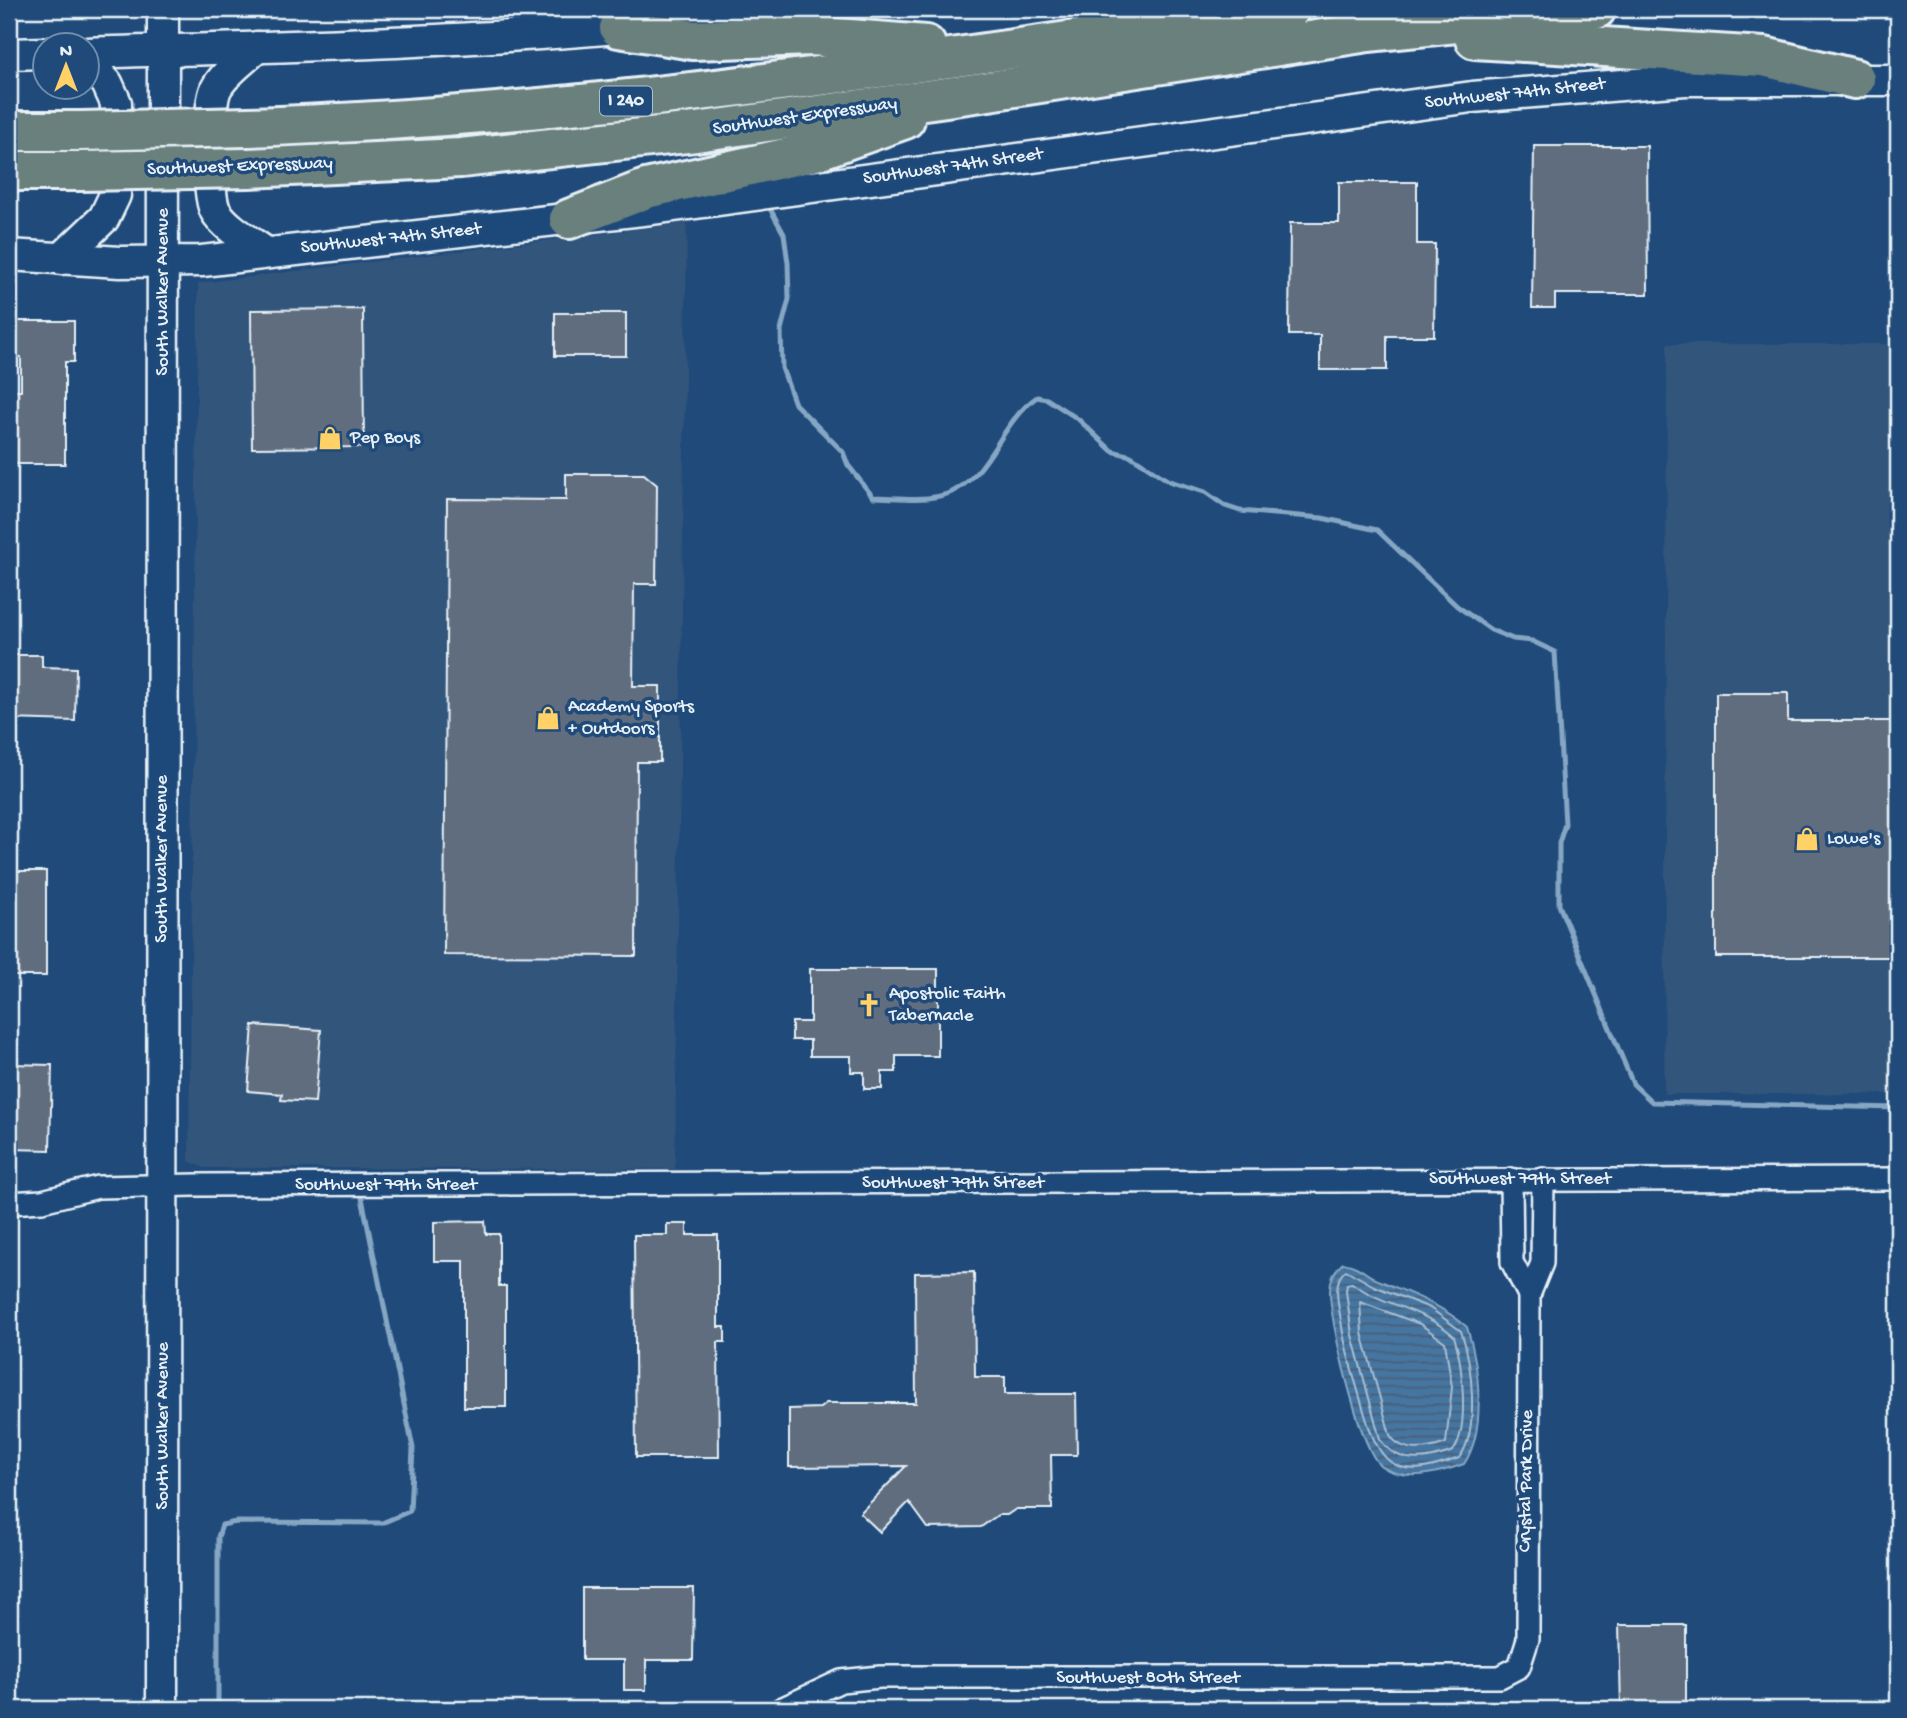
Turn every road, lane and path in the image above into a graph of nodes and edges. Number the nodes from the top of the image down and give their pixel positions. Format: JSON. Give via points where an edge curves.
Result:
{"nodes":[{"id":1,"x":163,"y":9,"type":"edge"},
{"id":2,"x":789,"y":9,"type":"edge"},
{"id":3,"x":1290,"y":9,"type":"edge"},
{"id":4,"x":1596,"y":9,"type":"edge"},
{"id":5,"x":620,"y":28,"type":"junction"},
{"id":6,"x":1368,"y":32,"type":"junction"},
{"id":7,"x":257,"y":47,"type":"junction"},
{"id":8,"x":163,"y":50,"type":"junction"},
{"id":9,"x":1001,"y":50,"type":"junction"},
{"id":10,"x":102,"y":52,"type":"edge"},
{"id":11,"x":32,"y":53,"type":"edge"},
{"id":12,"x":9,"y":54,"type":"edge"},
{"id":13,"x":102,"y":78,"type":"edge"},
{"id":14,"x":1855,"y":79,"type":"junction"},
{"id":15,"x":1898,"y":80,"type":"edge"},
{"id":16,"x":982,"y":92,"type":"junction"},
{"id":17,"x":9,"y":131,"type":"edge"},
{"id":18,"x":9,"y":171,"type":"edge"},
{"id":19,"x":569,"y":219,"type":"junction"},
{"id":20,"x":266,"y":253,"type":"junction"},
{"id":21,"x":9,"y":255,"type":"edge"},
{"id":22,"x":61,"y":259,"type":"junction"},
{"id":23,"x":163,"y":263,"type":"junction"},
{"id":24,"x":1543,"y":1179,"type":"junction"},
{"id":25,"x":1898,"y":1179,"type":"edge"},
{"id":26,"x":1511,"y":1180,"type":"junction"},
{"id":27,"x":164,"y":1186,"type":"junction"},
{"id":28,"x":9,"y":1203,"type":"edge"},
{"id":29,"x":1529,"y":1295,"type":"junction"},
{"id":30,"x":1519,"y":1667,"type":"joint"},
{"id":31,"x":162,"y":1709,"type":"edge"},
{"id":32,"x":781,"y":1709,"type":"edge"}],
"edges":[{"from":1,"to":8,"type":"main road","name":"South Walker Avenue"},
{"from":2,"to":5,"type":"main road"},
{"from":3,"to":9,"type":"highway","name":"Southwest Expressway","number":"I 240"},
{"from":4,"to":6,"type":"highway","name":"Southwest Expressway","number":"I 240"},
{"from":5,"to":7,"type":"main road"},
{"from":5,"to":9,"type":"highway","via":[[693,40],[812,36]]},
{"from":6,"to":14,"type":"highway","via":[[1764,57]]},
{"from":6,"to":16,"type":"highway","name":"Southwest Expressway","number":"I 240"},
{"from":7,"to":8,"type":"main road"},
{"from":7,"to":20,"type":"main road","via":[[225,77],[212,102],[211,195],[215,210],[226,222]]},
{"from":8,"to":10,"type":"main road"},
{"from":8,"to":23,"type":"main road","name":"South Walker Avenue"},
{"from":9,"to":17,"type":"highway","name":"Southwest Expressway","number":"I 240","bridge":true,"via":[[592,104],[366,122]]},
{"from":11,"to":12,"type":"main road"},
{"from":13,"to":22,"type":"main road","via":[[116,103],[115,195],[104,218]]},
{"from":14,"to":15,"type":"main road","name":"Southwest 74th Street"},
{"from":14,"to":19,"type":"main road","name":"Southwest 74th Street","via":[[1685,80],[1472,97]]},
{"from":16,"to":18,"type":"highway","name":"Southwest Expressway","number":"I 240","bridge":true,"via":[[474,157],[248,168]]},
{"from":16,"to":19,"type":"highway","via":[[812,152],[646,189]]},
{"from":19,"to":20,"type":"main road","name":"Southwest 74th Street"},
{"from":20,"to":23,"type":"main road","name":"Southwest 74th Street"},
{"from":21,"to":22,"type":"main road","name":"Southwest 74th Street"},
{"from":22,"to":23,"type":"main road","name":"Southwest 74th Street"},
{"from":23,"to":27,"type":"main road","name":"South Walker Avenue"},
{"from":24,"to":25,"type":"street","name":"Southwest 79th Street"},
{"from":24,"to":26,"type":"street","name":"Southwest 79th Street"},
{"from":24,"to":29,"type":"street","name":"Crystal Park Drive","via":[[1542,1263]]},
{"from":26,"to":27,"type":"street","name":"Southwest 79th Street"},
{"from":26,"to":29,"type":"street","name":"Crystal Park Drive","via":[[1512,1262]]},
{"from":27,"to":28,"type":"street","name":"Southwest 79th Street","via":[[98,1187],[41,1201]]},
{"from":27,"to":31,"type":"main road","name":"South Walker Avenue"},
{"from":29,"to":30,"type":"street","name":"Crystal Park Drive","via":[[1528,1639]]},
{"from":30,"to":32,"type":"street","name":"Southwest 80th Street","via":[[1500,1677],[1460,1678],[880,1677],[841,1681]]}]}
